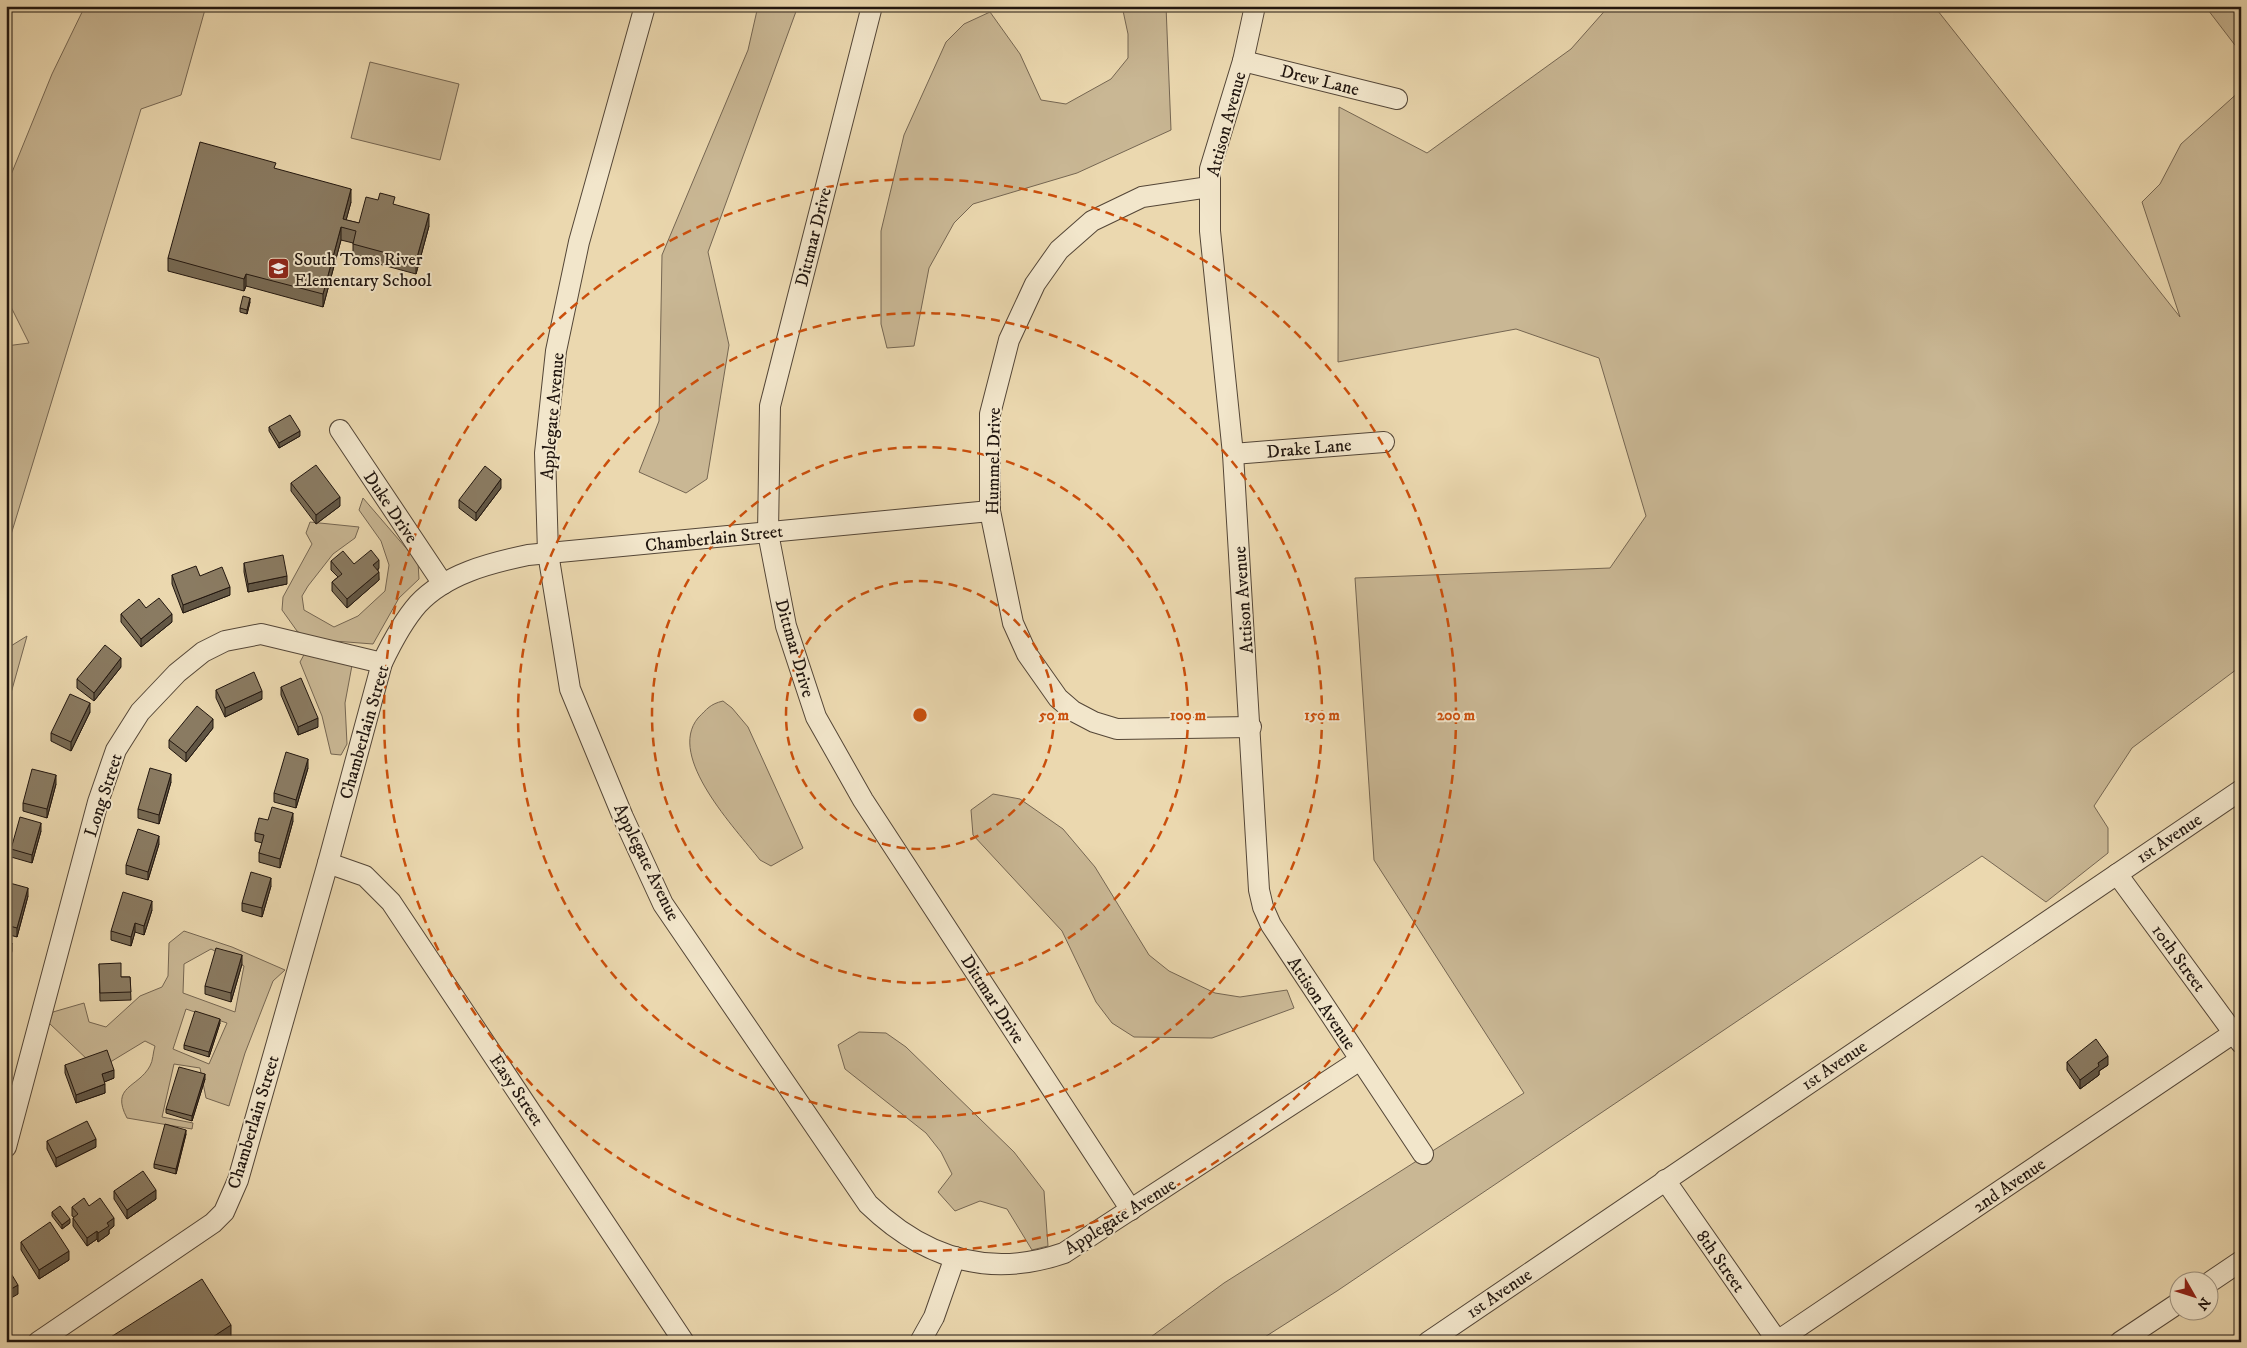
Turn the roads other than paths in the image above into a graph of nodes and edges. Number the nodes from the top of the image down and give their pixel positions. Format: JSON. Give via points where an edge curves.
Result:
{"nodes":[{"id":1,"x":645,"y":6,"type":"edge"},
{"id":2,"x":872,"y":6,"type":"edge"},
{"id":3,"x":1255,"y":6,"type":"edge"},
{"id":4,"x":1243,"y":61,"type":"junction"},
{"id":5,"x":1397,"y":100,"type":"dead end"},
{"id":6,"x":1209,"y":187,"type":"junction"},
{"id":7,"x":340,"y":430,"type":"dead end"},
{"id":8,"x":1384,"y":442,"type":"dead end"},
{"id":9,"x":1234,"y":454,"type":"junction"},
{"id":10,"x":990,"y":511,"type":"junction"},
{"id":11,"x":768,"y":533,"type":"junction"},
{"id":12,"x":548,"y":553,"type":"junction"},
{"id":13,"x":443,"y":584,"type":"junction"},
{"id":14,"x":382,"y":663,"type":"junction"},
{"id":15,"x":1251,"y":727,"type":"junction"},
{"id":16,"x":2241,"y":790,"type":"edge"},
{"id":17,"x":328,"y":863,"type":"junction"},
{"id":18,"x":2117,"y":874,"type":"junction"},
{"id":19,"x":2238,"y":1035,"type":"edge"},
{"id":20,"x":1360,"y":1060,"type":"junction"},
{"id":21,"x":6,"y":1147,"type":"edge"},
{"id":22,"x":1423,"y":1154,"type":"dead end"},
{"id":23,"x":1665,"y":1180,"type":"junction"},
{"id":24,"x":1131,"y":1210,"type":"junction"},
{"id":25,"x":955,"y":1258,"type":"junction"},
{"id":26,"x":2241,"y":1261,"type":"edge"},
{"id":27,"x":2220,"y":1275,"type":"edge"},
{"id":28,"x":2170,"y":1309,"type":"edge"},
{"id":29,"x":1430,"y":1341,"type":"edge"},
{"id":30,"x":38,"y":1342,"type":"edge"},
{"id":31,"x":684,"y":1342,"type":"edge"},
{"id":32,"x":920,"y":1342,"type":"edge"},
{"id":33,"x":1777,"y":1342,"type":"edge"},
{"id":34,"x":2120,"y":1342,"type":"edge"}],
"edges":[{"from":1,"to":12,"type":"street","name":"Applegate Avenue","via":[[579,242],[556,351],[545,453]]},
{"from":2,"to":11,"type":"street","name":"Dittmar Drive","via":[[770,406]]},
{"from":3,"to":4,"type":"street","name":"Attison Avenue"},
{"from":4,"to":5,"type":"street","name":"Drew Lane"},
{"from":4,"to":6,"type":"street","name":"Attison Avenue","via":[[1210,169]]},
{"from":6,"to":9,"type":"street","name":"Attison Avenue","via":[[1210,231]]},
{"from":6,"to":10,"type":"street","name":"Hummel Drive","via":[[1142,197],[1092,221],[1059,250],[1035,284],[1009,340],[990,414]]},
{"from":7,"to":13,"type":"street","name":"Duke Drive"},
{"from":8,"to":9,"type":"street","name":"Drake Lane"},
{"from":9,"to":15,"type":"street","name":"Attison Avenue"},
{"from":10,"to":11,"type":"street","name":"Chamberlain Street"},
{"from":10,"to":15,"type":"street","name":"Hummel Drive","via":[[1013,623],[1027,654],[1058,698],[1073,711],[1094,722],[1116,728]]},
{"from":11,"to":12,"type":"street","name":"Chamberlain Street"},
{"from":11,"to":24,"type":"street","name":"Dittmar Drive","via":[[786,626],[816,718],[863,800]]},
{"from":12,"to":13,"type":"street","name":"Chamberlain Street","via":[[480,567]]},
{"from":12,"to":25,"type":"street","name":"Applegate Avenue","via":[[570,689],[663,904],[868,1204],[887,1222],[923,1246]]},
{"from":13,"to":14,"type":"street","name":"Chamberlain Street","via":[[419,604],[396,634]]},
{"from":14,"to":17,"type":"street","name":"Chamberlain Street"},
{"from":14,"to":21,"type":"street","name":"Long Street","via":[[261,634],[225,641],[177,673],[140,712],[116,750],[98,802]]},
{"from":15,"to":20,"type":"street","name":"Attison Avenue","via":[[1259,890],[1263,907],[1270,925]]},
{"from":16,"to":18,"type":"street","name":"1st Avenue"},
{"from":17,"to":30,"type":"street","name":"Chamberlain Street","via":[[238,1180],[224,1212],[213,1223]]},
{"from":17,"to":31,"type":"street","name":"Easy Street","via":[[366,876],[391,902]]},
{"from":18,"to":19,"type":"street","name":"10th Street"},
{"from":18,"to":23,"type":"street","name":"1st Avenue"},
{"from":19,"to":33,"type":"street","name":"2nd Avenue"},
{"from":20,"to":22,"type":"street","name":"Attison Avenue"},
{"from":20,"to":24,"type":"street","name":"Applegate Avenue"},
{"from":23,"to":29,"type":"street","name":"1st Avenue"},
{"from":23,"to":33,"type":"street","name":"8th Street"},
{"from":24,"to":25,"type":"street","name":"Applegate Avenue","via":[[1064,1254],[1039,1262],[990,1265]]},
{"from":25,"to":32,"type":"street","via":[[934,1317]]},
{"from":26,"to":27,"type":"street"},
{"from":28,"to":34,"type":"street"}]}
